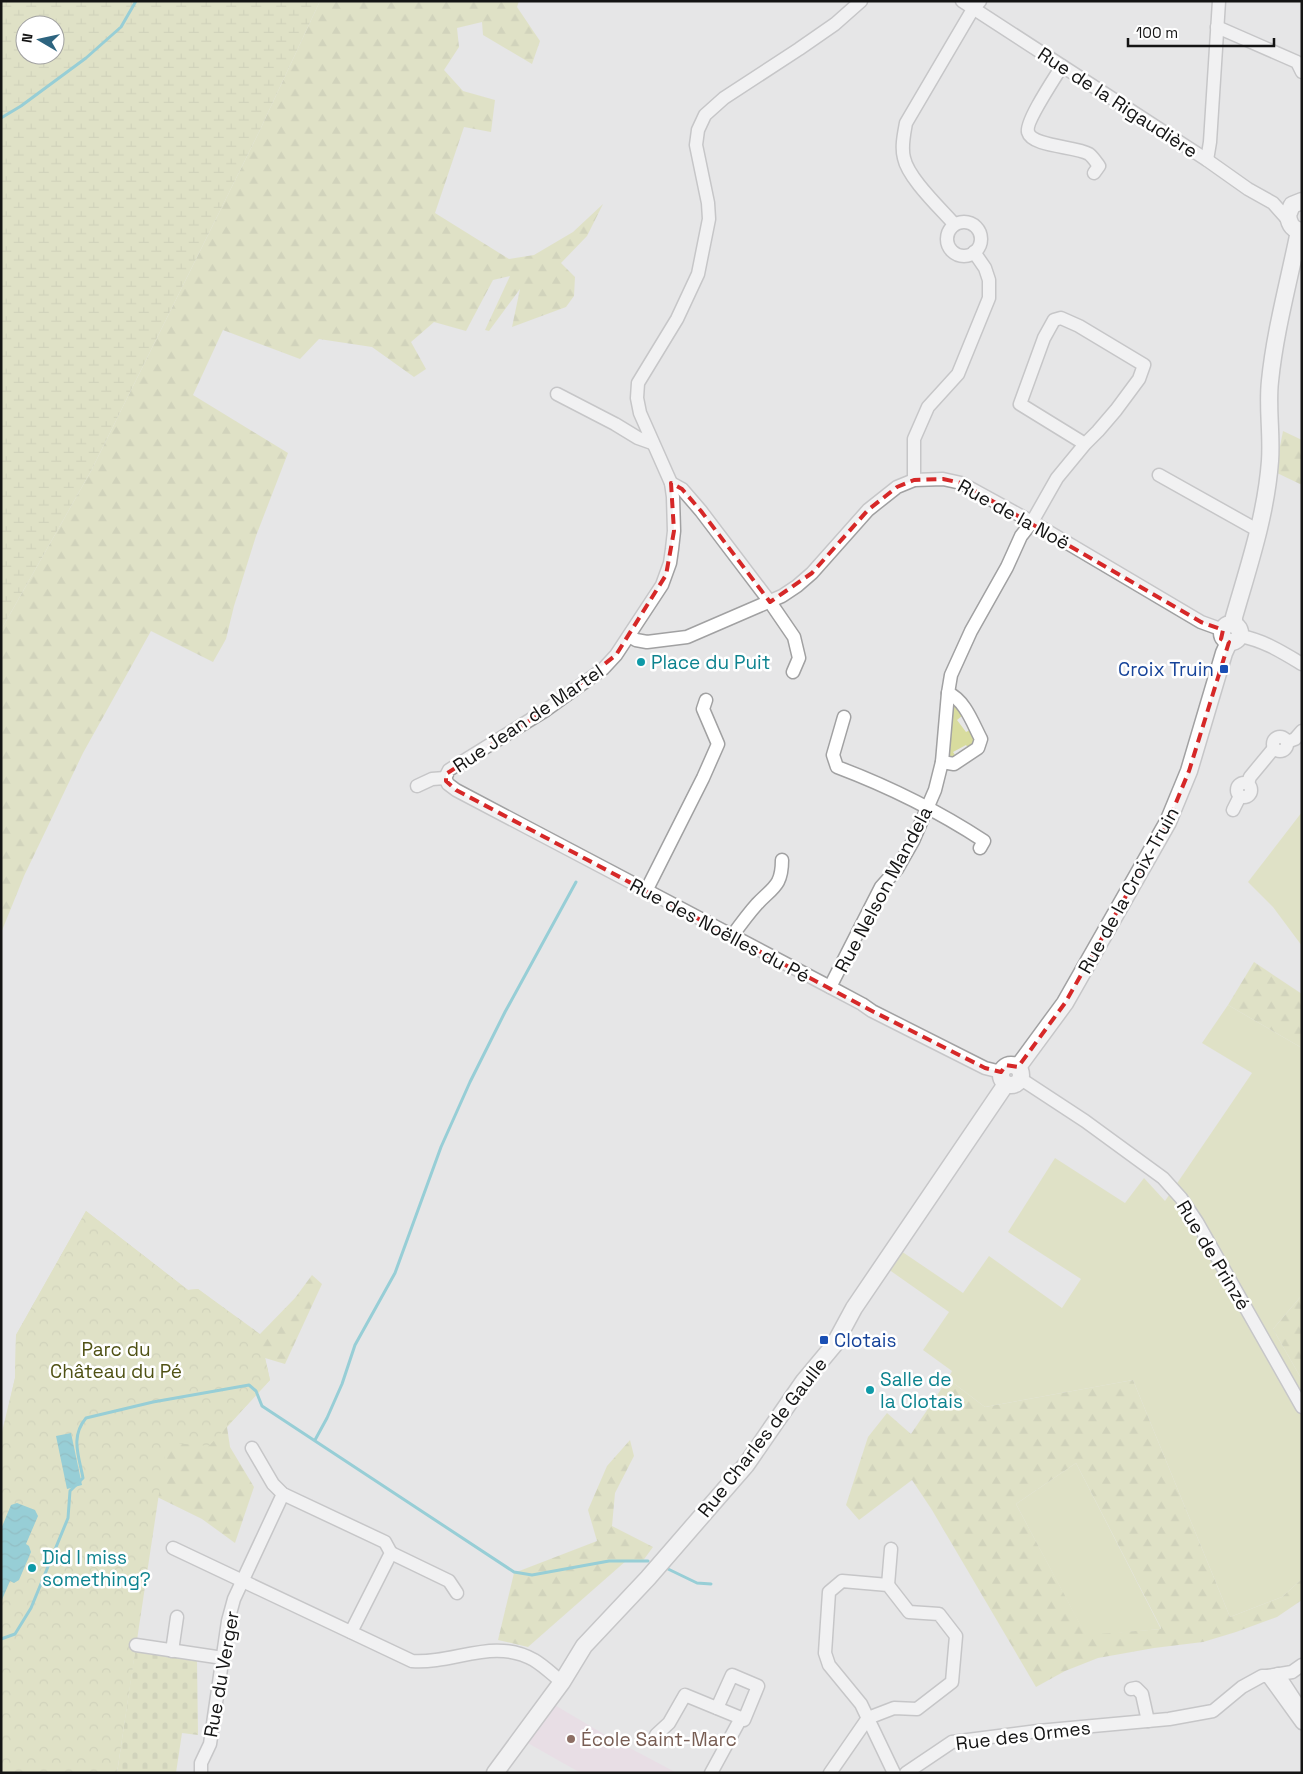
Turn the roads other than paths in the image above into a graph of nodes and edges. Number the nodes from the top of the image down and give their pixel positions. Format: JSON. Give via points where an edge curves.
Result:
{"nodes":[{"id":1,"x":861,"y":1,"type":"edge"},
{"id":2,"x":962,"y":1,"type":"edge"},
{"id":3,"x":1219,"y":1,"type":"edge"},
{"id":4,"x":976,"y":5,"type":"edge"},
{"id":5,"x":1218,"y":27,"type":"junction"},
{"id":6,"x":1062,"y":66,"type":"junction"},
{"id":7,"x":1302,"y":72,"type":"edge"},
{"id":8,"x":1207,"y":160,"type":"junction"},
{"id":9,"x":1094,"y":173,"type":"dead end"},
{"id":10,"x":1297,"y":218,"type":"edge"},
{"id":11,"x":954,"y":224,"type":"junction"},
{"id":12,"x":974,"y":252,"type":"junction"},
{"id":13,"x":557,"y":394,"type":"dead end"},
{"id":14,"x":652,"y":443,"type":"junction"},
{"id":15,"x":1085,"y":444,"type":"junction"},
{"id":16,"x":1159,"y":475,"type":"dead end"},
{"id":17,"x":914,"y":480,"type":"junction"},
{"id":18,"x":671,"y":483,"type":"junction"},
{"id":19,"x":1032,"y":522,"type":"junction"},
{"id":20,"x":1259,"y":531,"type":"junction"},
{"id":21,"x":770,"y":602,"type":"junction"},
{"id":22,"x":1232,"y":633,"type":"junction"},
{"id":23,"x":629,"y":636,"type":"junction"},
{"id":24,"x":1302,"y":664,"type":"edge"},
{"id":25,"x":793,"y":672,"type":"dead end"},
{"id":26,"x":948,"y":693,"type":"junction"},
{"id":27,"x":706,"y":700,"type":"dead end"},
{"id":28,"x":844,"y":716,"type":"dead end"},
{"id":29,"x":1302,"y":731,"type":"edge"},
{"id":30,"x":942,"y":762,"type":"junction"},
{"id":31,"x":445,"y":778,"type":"junction"},
{"id":32,"x":416,"y":786,"type":"dead end"},
{"id":33,"x":928,"y":807,"type":"junction"},
{"id":34,"x":1233,"y":810,"type":"dead end"},
{"id":35,"x":980,"y":848,"type":"dead end"},
{"id":36,"x":782,"y":860,"type":"dead end"},
{"id":37,"x":646,"y":891,"type":"junction"},
{"id":38,"x":732,"y":936,"type":"junction"},
{"id":39,"x":830,"y":987,"type":"junction"},
{"id":40,"x":1012,"y":1076,"type":"junction"},
{"id":41,"x":1302,"y":1407,"type":"edge"},
{"id":42,"x":252,"y":1448,"type":"dead end"},
{"id":43,"x":283,"y":1494,"type":"junction"},
{"id":44,"x":173,"y":1548,"type":"dead end"},
{"id":45,"x":891,"y":1549,"type":"dead end"},
{"id":46,"x":391,"y":1553,"type":"junction"},
{"id":47,"x":242,"y":1580,"type":"junction"},
{"id":48,"x":888,"y":1585,"type":"junction"},
{"id":49,"x":457,"y":1593,"type":"dead end"},
{"id":50,"x":177,"y":1617,"type":"dead end"},
{"id":51,"x":350,"y":1632,"type":"junction"},
{"id":52,"x":136,"y":1645,"type":"dead end"},
{"id":53,"x":172,"y":1651,"type":"junction"},
{"id":54,"x":223,"y":1658,"type":"junction"},
{"id":55,"x":1302,"y":1665,"type":"edge"},
{"id":56,"x":1273,"y":1675,"type":"junction"},
{"id":57,"x":562,"y":1682,"type":"junction"},
{"id":58,"x":1131,"y":1689,"type":"dead end"},
{"id":59,"x":717,"y":1708,"type":"junction"},
{"id":60,"x":1302,"y":1710,"type":"edge"},
{"id":61,"x":741,"y":1718,"type":"junction"},
{"id":62,"x":868,"y":1718,"type":"junction"},
{"id":63,"x":1148,"y":1721,"type":"junction"},
{"id":64,"x":1302,"y":1723,"type":"edge"},
{"id":65,"x":656,"y":1735,"type":"dead end"},
{"id":66,"x":201,"y":1773,"type":"edge"},
{"id":67,"x":494,"y":1773,"type":"edge"},
{"id":68,"x":711,"y":1773,"type":"edge"},
{"id":69,"x":830,"y":1773,"type":"edge"},
{"id":70,"x":894,"y":1773,"type":"edge"},
{"id":71,"x":906,"y":1773,"type":"edge"}],
"edges":[{"from":1,"to":14,"type":"street","name":"Rue Jean de Martel","via":[[835,24],[724,98],[705,115],[696,145],[709,219],[698,274],[677,319],[638,383],[640,413]]},
{"from":2,"to":4,"type":"street","name":"Rue de la Rigaudière"},
{"from":3,"to":5,"type":"street"},
{"from":4,"to":6,"type":"street","name":"Rue de la Rigaudière"},
{"from":4,"to":11,"type":"street","via":[[906,123],[903,140],[909,172]]},
{"from":5,"to":7,"type":"street","via":[[1297,62]]},
{"from":5,"to":8,"type":"street"},
{"from":6,"to":8,"type":"street","name":"Rue de la Rigaudière"},
{"from":6,"to":9,"type":"street","via":[[1034,113],[1028,133],[1043,144],[1090,155],[1099,166]]},
{"from":8,"to":10,"type":"street","name":"Rue de la Rigaudière"},
{"from":10,"to":20,"type":"main road","name":"Rue de la Croix-Truin","via":[[1273,357],[1270,461]]},
{"from":11,"to":12,"type":"street","via":[[965,221],[976,226],[981,242]]},
{"from":11,"to":12,"type":"street","via":[[947,233],[950,249],[964,256]]},
{"from":12,"to":17,"type":"street","via":[[990,280],[989,298],[958,374],[928,407],[914,439]]},
{"from":13,"to":14,"type":"street"},
{"from":14,"to":18,"type":"street","name":"Rue Jean de Martel"},
{"from":15,"to":15,"type":"street","name":"Rue Nelson Mandela","via":[[1020,404],[1044,338],[1054,320],[1061,318],[1144,365],[1139,379],[1122,402]]},
{"from":15,"to":19,"type":"street","name":"Rue Nelson Mandela","via":[[1057,478]]},
{"from":16,"to":20,"type":"street"},
{"from":17,"to":19,"type":"street","name":"Rue de la Noë","via":[[943,479],[961,483]]},
{"from":17,"to":21,"type":"street","name":"Rue de la Noë","via":[[897,487],[868,510],[812,573]]},
{"from":18,"to":21,"type":"street","via":[[682,489]]},
{"from":18,"to":23,"type":"street","name":"Rue Jean de Martel","via":[[674,532],[670,563],[662,585]]},
{"from":19,"to":22,"type":"street","name":"Rue de la Noë","via":[[1200,622]]},
{"from":19,"to":26,"type":"street","name":"Rue Nelson Mandela","via":[[1021,536],[970,630]]},
{"from":20,"to":22,"type":"main road","name":"Rue de la Croix-Truin"},
{"from":21,"to":23,"type":"street","name":"Rue de la Noë","via":[[687,637],[647,642]]},
{"from":21,"to":25,"type":"street","via":[[794,637],[799,658]]},
{"from":22,"to":24,"type":"street","name":"Rue de la Noë","via":[[1268,645]]},
{"from":22,"to":40,"type":"main road","name":"Rue de la Croix-Truin","via":[[1189,771],[1168,822],[1065,1003]]},
{"from":23,"to":31,"type":"street","name":"Rue Jean de Martel","via":[[603,669],[546,710],[449,770]]},
{"from":26,"to":30,"type":"street","name":"Rue Nelson Mandela"},
{"from":26,"to":30,"type":"street","via":[[956,696],[981,740],[978,748],[954,764]]},
{"from":27,"to":37,"type":"street","via":[[703,709],[718,744]]},
{"from":28,"to":33,"type":"street","via":[[833,754],[837,767]]},
{"from":29,"to":34,"type":"street","via":[[1287,742],[1286,749],[1278,751],[1274,748],[1250,777],[1251,794],[1245,798],[1240,796]]},
{"from":30,"to":33,"type":"street","name":"Rue Nelson Mandela"},
{"from":31,"to":32,"type":"street","via":[[432,778]]},
{"from":31,"to":37,"type":"street","name":"Rue des Noëlles du Pé","via":[[456,790]]},
{"from":33,"to":35,"type":"street","via":[[984,841]]},
{"from":33,"to":39,"type":"street","name":"Rue Nelson Mandela","via":[[913,841],[897,869],[881,887]]},
{"from":36,"to":38,"type":"street","via":[[782,873],[776,886]]},
{"from":37,"to":38,"type":"street","name":"Rue des Noëlles du Pé"},
{"from":38,"to":39,"type":"street","name":"Rue des Noëlles du Pé"},
{"from":39,"to":40,"type":"street","name":"Rue des Noëlles du Pé","via":[[872,1012],[985,1068]]},
{"from":40,"to":41,"type":"street","name":"Rue de Prinzé","via":[[1085,1121],[1162,1178],[1181,1198]]},
{"from":40,"to":57,"type":"main road","name":"Rue Charles de Gaulle","via":[[854,1308],[834,1345],[804,1381],[746,1465],[584,1646]]},
{"from":42,"to":43,"type":"street","via":[[273,1484]]},
{"from":43,"to":46,"type":"street","via":[[385,1542]]},
{"from":43,"to":47,"type":"street","name":"Rue du Verger"},
{"from":44,"to":47,"type":"street"},
{"from":45,"to":48,"type":"street"},
{"from":46,"to":49,"type":"street","via":[[449,1582]]},
{"from":46,"to":51,"type":"street"},
{"from":47,"to":51,"type":"street"},
{"from":47,"to":54,"type":"street","name":"Rue du Verger","via":[[228,1621]]},
{"from":48,"to":62,"type":"street","via":[[842,1582],[828,1592],[825,1654],[832,1670],[852,1692]]},
{"from":48,"to":62,"type":"street","via":[[909,1612],[939,1614],[956,1636],[952,1682],[917,1709],[894,1708]]},
{"from":50,"to":53,"type":"street"},
{"from":51,"to":57,"type":"street","via":[[412,1661],[436,1661],[489,1650],[511,1651],[536,1661]]},
{"from":52,"to":53,"type":"street"},
{"from":53,"to":54,"type":"street"},
{"from":54,"to":66,"type":"street","name":"Rue du Verger","via":[[210,1744],[201,1763]]},
{"from":55,"to":56,"type":"street","name":"Rue des Ormes","via":[[1292,1672]]},
{"from":56,"to":60,"type":"street"},
{"from":56,"to":63,"type":"street","name":"Rue des Ormes","via":[[1262,1676],[1242,1687],[1213,1711]]},
{"from":56,"to":64,"type":"street"},
{"from":57,"to":67,"type":"main road","name":"Rue Charles de Gaulle"},
{"from":58,"to":63,"type":"street","via":[[1136,1688],[1142,1694]]},
{"from":59,"to":61,"type":"street"},
{"from":59,"to":61,"type":"street","via":[[732,1675],[758,1686],[744,1720]]},
{"from":59,"to":65,"type":"street","via":[[685,1695],[668,1723]]},
{"from":61,"to":68,"type":"street"},
{"from":62,"to":69,"type":"street"},
{"from":62,"to":70,"type":"street"},
{"from":63,"to":71,"type":"street","name":"Rue des Ormes","via":[[952,1742]]}]}
